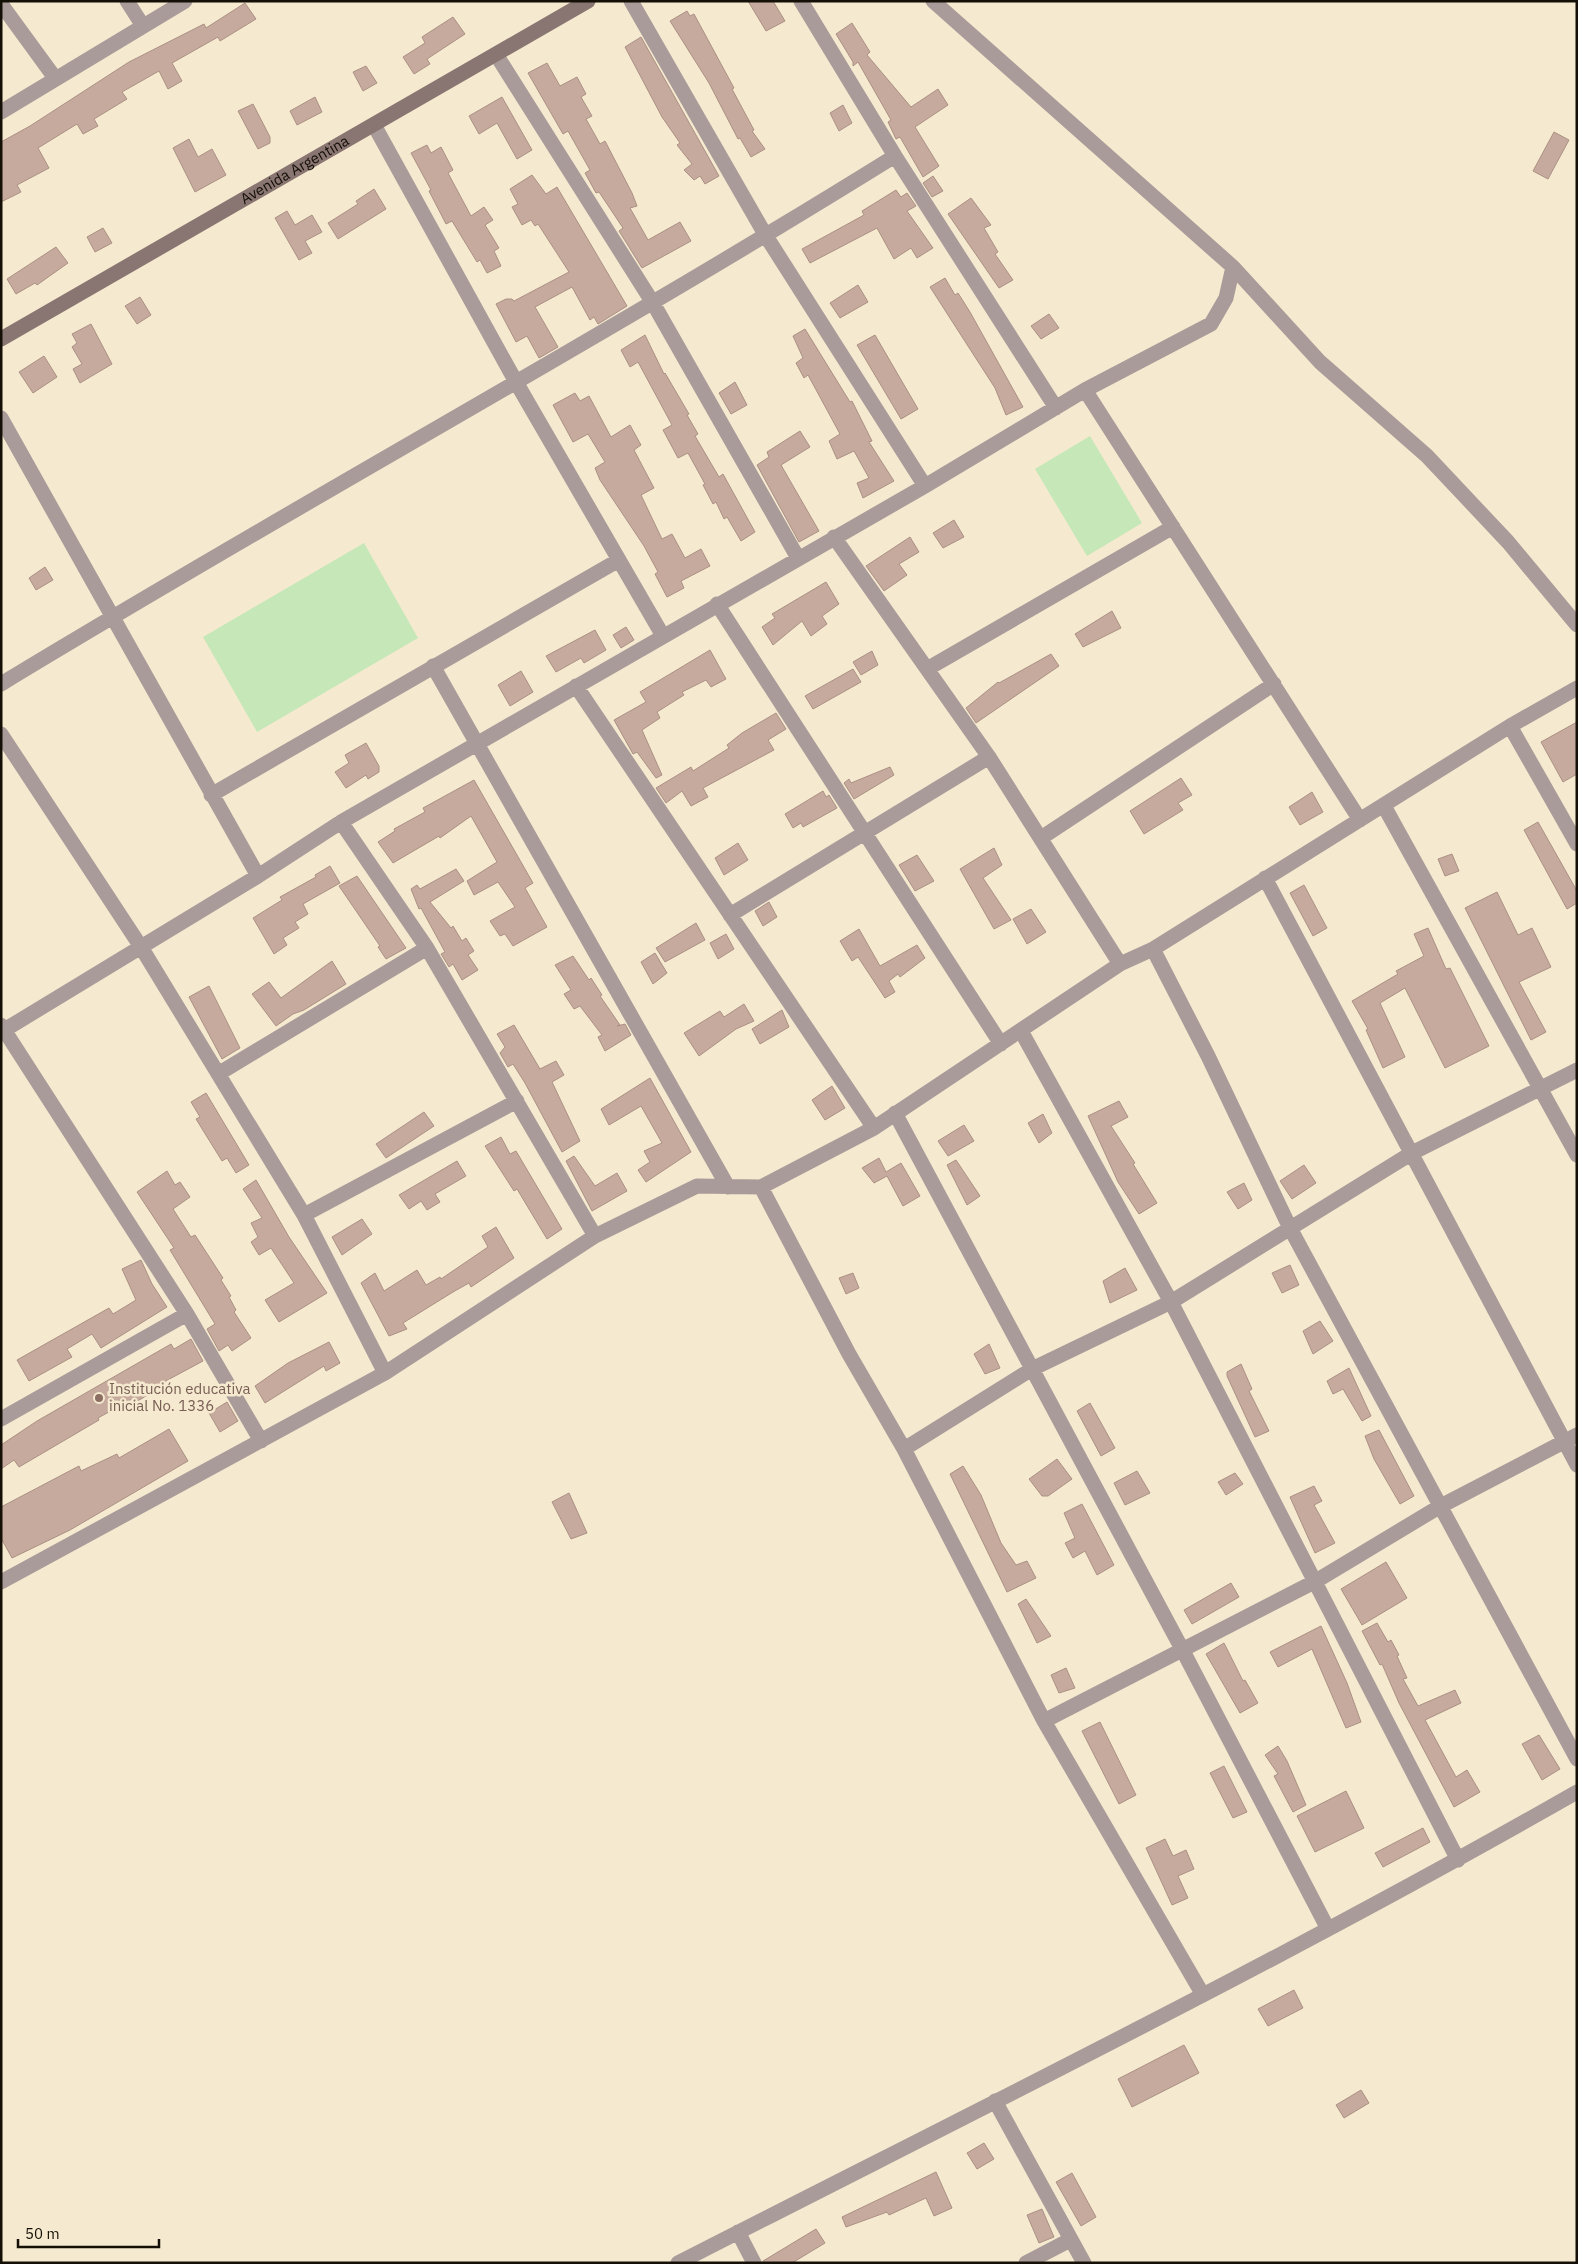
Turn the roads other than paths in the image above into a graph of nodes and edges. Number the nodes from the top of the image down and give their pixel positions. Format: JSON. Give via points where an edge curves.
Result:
{"nodes":[{"id":1,"x":127,"y":1,"type":"edge"},
{"id":2,"x":185,"y":1,"type":"edge"},
{"id":3,"x":588,"y":1,"type":"edge"},
{"id":4,"x":631,"y":1,"type":"edge"},
{"id":5,"x":801,"y":1,"type":"edge"},
{"id":6,"x":933,"y":1,"type":"edge"},
{"id":7,"x":1,"y":4,"type":"edge"},
{"id":8,"x":143,"y":26,"type":"junction"},
{"id":9,"x":497,"y":56,"type":"junction"},
{"id":10,"x":55,"y":78,"type":"junction"},
{"id":11,"x":1,"y":112,"type":"edge"},
{"id":12,"x":374,"y":125,"type":"junction"},
{"id":13,"x":895,"y":156,"type":"junction"},
{"id":14,"x":766,"y":236,"type":"junction"},
{"id":15,"x":1233,"y":267,"type":"junction"},
{"id":16,"x":653,"y":303,"type":"junction"},
{"id":17,"x":1,"y":339,"type":"edge"},
{"id":18,"x":516,"y":382,"type":"junction"},
{"id":19,"x":1085,"y":390,"type":"junction"},
{"id":20,"x":1056,"y":408,"type":"junction"},
{"id":21,"x":1,"y":418,"type":"edge"},
{"id":22,"x":925,"y":486,"type":"junction"},
{"id":23,"x":1173,"y":527,"type":"junction"},
{"id":24,"x":834,"y":537,"type":"junction"},
{"id":25,"x":798,"y":558,"type":"junction"},
{"id":26,"x":619,"y":560,"type":"junction"},
{"id":27,"x":717,"y":604,"type":"junction"},
{"id":28,"x":111,"y":617,"type":"junction"},
{"id":29,"x":1577,"y":625,"type":"edge"},
{"id":30,"x":663,"y":636,"type":"junction"},
{"id":31,"x":433,"y":666,"type":"junction"},
{"id":32,"x":927,"y":669,"type":"junction"},
{"id":33,"x":1,"y":684,"type":"edge"},
{"id":34,"x":1274,"y":684,"type":"junction"},
{"id":35,"x":576,"y":686,"type":"junction"},
{"id":36,"x":1577,"y":688,"type":"edge"},
{"id":37,"x":1510,"y":726,"type":"junction"},
{"id":38,"x":1,"y":734,"type":"edge"},
{"id":39,"x":478,"y":743,"type":"junction"},
{"id":40,"x":988,"y":757,"type":"junction"},
{"id":41,"x":211,"y":795,"type":"junction"},
{"id":42,"x":1384,"y":806,"type":"junction"},
{"id":43,"x":1360,"y":820,"type":"junction"},
{"id":44,"x":341,"y":822,"type":"junction"},
{"id":45,"x":866,"y":834,"type":"junction"},
{"id":46,"x":1041,"y":838,"type":"junction"},
{"id":47,"x":1577,"y":844,"type":"edge"},
{"id":48,"x":258,"y":876,"type":"junction"},
{"id":49,"x":1265,"y":878,"type":"junction"},
{"id":50,"x":730,"y":915,"type":"junction"},
{"id":51,"x":141,"y":947,"type":"junction"},
{"id":52,"x":427,"y":948,"type":"junction"},
{"id":53,"x":1153,"y":950,"type":"junction"},
{"id":54,"x":1120,"y":964,"type":"junction"},
{"id":55,"x":2,"y":1029,"type":"edge"},
{"id":56,"x":1021,"y":1031,"type":"junction"},
{"id":57,"x":1001,"y":1044,"type":"junction"},
{"id":58,"x":1577,"y":1070,"type":"edge"},
{"id":59,"x":218,"y":1074,"type":"junction"},
{"id":60,"x":1540,"y":1088,"type":"junction"},
{"id":61,"x":517,"y":1101,"type":"junction"},
{"id":62,"x":895,"y":1113,"type":"junction"},
{"id":63,"x":874,"y":1128,"type":"junction"},
{"id":64,"x":1412,"y":1153,"type":"junction"},
{"id":65,"x":1577,"y":1155,"type":"edge"},
{"id":66,"x":728,"y":1187,"type":"junction"},
{"id":67,"x":760,"y":1187,"type":"junction"},
{"id":68,"x":304,"y":1215,"type":"junction"},
{"id":69,"x":1290,"y":1228,"type":"junction"},
{"id":70,"x":594,"y":1236,"type":"junction"},
{"id":71,"x":1170,"y":1302,"type":"junction"},
{"id":72,"x":187,"y":1314,"type":"junction"},
{"id":73,"x":1032,"y":1369,"type":"junction"},
{"id":74,"x":385,"y":1373,"type":"junction"},
{"id":75,"x":1,"y":1419,"type":"edge"},
{"id":76,"x":1570,"y":1438,"type":"edge"},
{"id":77,"x":261,"y":1440,"type":"junction"},
{"id":78,"x":904,"y":1449,"type":"junction"},
{"id":79,"x":1577,"y":1465,"type":"edge"},
{"id":80,"x":1439,"y":1507,"type":"junction"},
{"id":81,"x":1316,"y":1581,"type":"junction"},
{"id":82,"x":1,"y":1582,"type":"edge"},
{"id":83,"x":1182,"y":1649,"type":"junction"},
{"id":84,"x":1044,"y":1721,"type":"junction"},
{"id":85,"x":1577,"y":1759,"type":"edge"},
{"id":86,"x":1577,"y":1792,"type":"edge"},
{"id":87,"x":1458,"y":1860,"type":"junction"},
{"id":88,"x":1328,"y":1929,"type":"junction"},
{"id":89,"x":1204,"y":1995,"type":"junction"},
{"id":90,"x":995,"y":2101,"type":"junction"},
{"id":91,"x":738,"y":2232,"type":"junction"},
{"id":92,"x":1070,"y":2240,"type":"junction"},
{"id":93,"x":678,"y":2263,"type":"edge"},
{"id":94,"x":754,"y":2263,"type":"edge"},
{"id":95,"x":1026,"y":2263,"type":"edge"},
{"id":96,"x":1084,"y":2263,"type":"edge"}],
"edges":[{"from":1,"to":8,"type":"street"},
{"from":2,"to":8,"type":"street"},
{"from":3,"to":9,"type":"street","name":"Avenida Argentina"},
{"from":4,"to":14,"type":"street"},
{"from":5,"to":13,"type":"street"},
{"from":6,"to":15,"type":"street"},
{"from":7,"to":10,"type":"street"},
{"from":8,"to":10,"type":"street"},
{"from":9,"to":12,"type":"street","name":"Avenida Argentina"},
{"from":9,"to":16,"type":"street"},
{"from":10,"to":11,"type":"street"},
{"from":12,"to":17,"type":"street","name":"Avenida Argentina"},
{"from":12,"to":18,"type":"street"},
{"from":13,"to":14,"type":"street"},
{"from":13,"to":20,"type":"street"},
{"from":14,"to":16,"type":"street"},
{"from":14,"to":22,"type":"street"},
{"from":15,"to":19,"type":"street","via":[[1226,298],[1211,324]]},
{"from":15,"to":29,"type":"street","via":[[1320,362],[1427,456],[1508,542]]},
{"from":16,"to":18,"type":"street"},
{"from":16,"to":25,"type":"street"},
{"from":18,"to":26,"type":"street"},
{"from":18,"to":28,"type":"street"},
{"from":19,"to":20,"type":"street"},
{"from":19,"to":23,"type":"street"},
{"from":20,"to":22,"type":"street"},
{"from":21,"to":28,"type":"street"},
{"from":22,"to":24,"type":"street"},
{"from":23,"to":32,"type":"street"},
{"from":23,"to":34,"type":"street"},
{"from":24,"to":25,"type":"street"},
{"from":24,"to":32,"type":"street"},
{"from":25,"to":27,"type":"street"},
{"from":26,"to":30,"type":"street"},
{"from":26,"to":31,"type":"street"},
{"from":27,"to":30,"type":"street"},
{"from":27,"to":45,"type":"street"},
{"from":28,"to":33,"type":"street"},
{"from":28,"to":41,"type":"street"},
{"from":30,"to":35,"type":"street"},
{"from":31,"to":39,"type":"street"},
{"from":31,"to":41,"type":"street"},
{"from":32,"to":40,"type":"street"},
{"from":34,"to":43,"type":"street"},
{"from":34,"to":46,"type":"street"},
{"from":35,"to":39,"type":"street"},
{"from":35,"to":50,"type":"street"},
{"from":36,"to":37,"type":"street"},
{"from":37,"to":42,"type":"street"},
{"from":37,"to":47,"type":"street"},
{"from":38,"to":51,"type":"street"},
{"from":39,"to":44,"type":"street"},
{"from":39,"to":66,"type":"street"},
{"from":40,"to":45,"type":"street"},
{"from":40,"to":46,"type":"street"},
{"from":41,"to":48,"type":"street"},
{"from":42,"to":43,"type":"street"},
{"from":42,"to":60,"type":"street"},
{"from":43,"to":49,"type":"street"},
{"from":44,"to":48,"type":"street"},
{"from":44,"to":52,"type":"street"},
{"from":45,"to":50,"type":"street"},
{"from":45,"to":57,"type":"street"},
{"from":46,"to":54,"type":"street"},
{"from":48,"to":51,"type":"street"},
{"from":49,"to":53,"type":"street"},
{"from":49,"to":64,"type":"street"},
{"from":50,"to":63,"type":"street"},
{"from":51,"to":55,"type":"street"},
{"from":51,"to":59,"type":"street"},
{"from":52,"to":59,"type":"street"},
{"from":52,"to":61,"type":"street"},
{"from":53,"to":54,"type":"street"},
{"from":53,"to":69,"type":"street"},
{"from":54,"to":56,"type":"street"},
{"from":55,"to":72,"type":"street"},
{"from":56,"to":57,"type":"street"},
{"from":56,"to":71,"type":"street"},
{"from":57,"to":62,"type":"street"},
{"from":58,"to":60,"type":"street"},
{"from":59,"to":68,"type":"street"},
{"from":60,"to":64,"type":"street"},
{"from":60,"to":65,"type":"street"},
{"from":61,"to":68,"type":"street"},
{"from":61,"to":70,"type":"street"},
{"from":62,"to":63,"type":"street"},
{"from":62,"to":73,"type":"street"},
{"from":63,"to":67,"type":"street"},
{"from":64,"to":69,"type":"street"},
{"from":64,"to":76,"type":"street"},
{"from":66,"to":67,"type":"street"},
{"from":66,"to":70,"type":"street","via":[[697,1186]]},
{"from":67,"to":78,"type":"street"},
{"from":68,"to":74,"type":"street"},
{"from":69,"to":71,"type":"street"},
{"from":69,"to":80,"type":"street"},
{"from":70,"to":74,"type":"street"},
{"from":71,"to":73,"type":"street"},
{"from":71,"to":81,"type":"street"},
{"from":72,"to":75,"type":"street"},
{"from":72,"to":77,"type":"street"},
{"from":73,"to":78,"type":"street"},
{"from":73,"to":83,"type":"street"},
{"from":74,"to":77,"type":"street"},
{"from":76,"to":79,"type":"street"},
{"from":76,"to":80,"type":"street"},
{"from":77,"to":82,"type":"street"},
{"from":78,"to":84,"type":"street"},
{"from":80,"to":81,"type":"street"},
{"from":80,"to":85,"type":"street"},
{"from":81,"to":83,"type":"street"},
{"from":81,"to":87,"type":"street"},
{"from":83,"to":84,"type":"street"},
{"from":83,"to":88,"type":"street"},
{"from":84,"to":89,"type":"street"},
{"from":86,"to":87,"type":"street"},
{"from":87,"to":88,"type":"street"},
{"from":88,"to":89,"type":"street"},
{"from":89,"to":90,"type":"street"},
{"from":90,"to":91,"type":"street"},
{"from":90,"to":92,"type":"street"},
{"from":91,"to":93,"type":"street"},
{"from":91,"to":94,"type":"street"},
{"from":92,"to":95,"type":"street"},
{"from":92,"to":96,"type":"street"}]}
